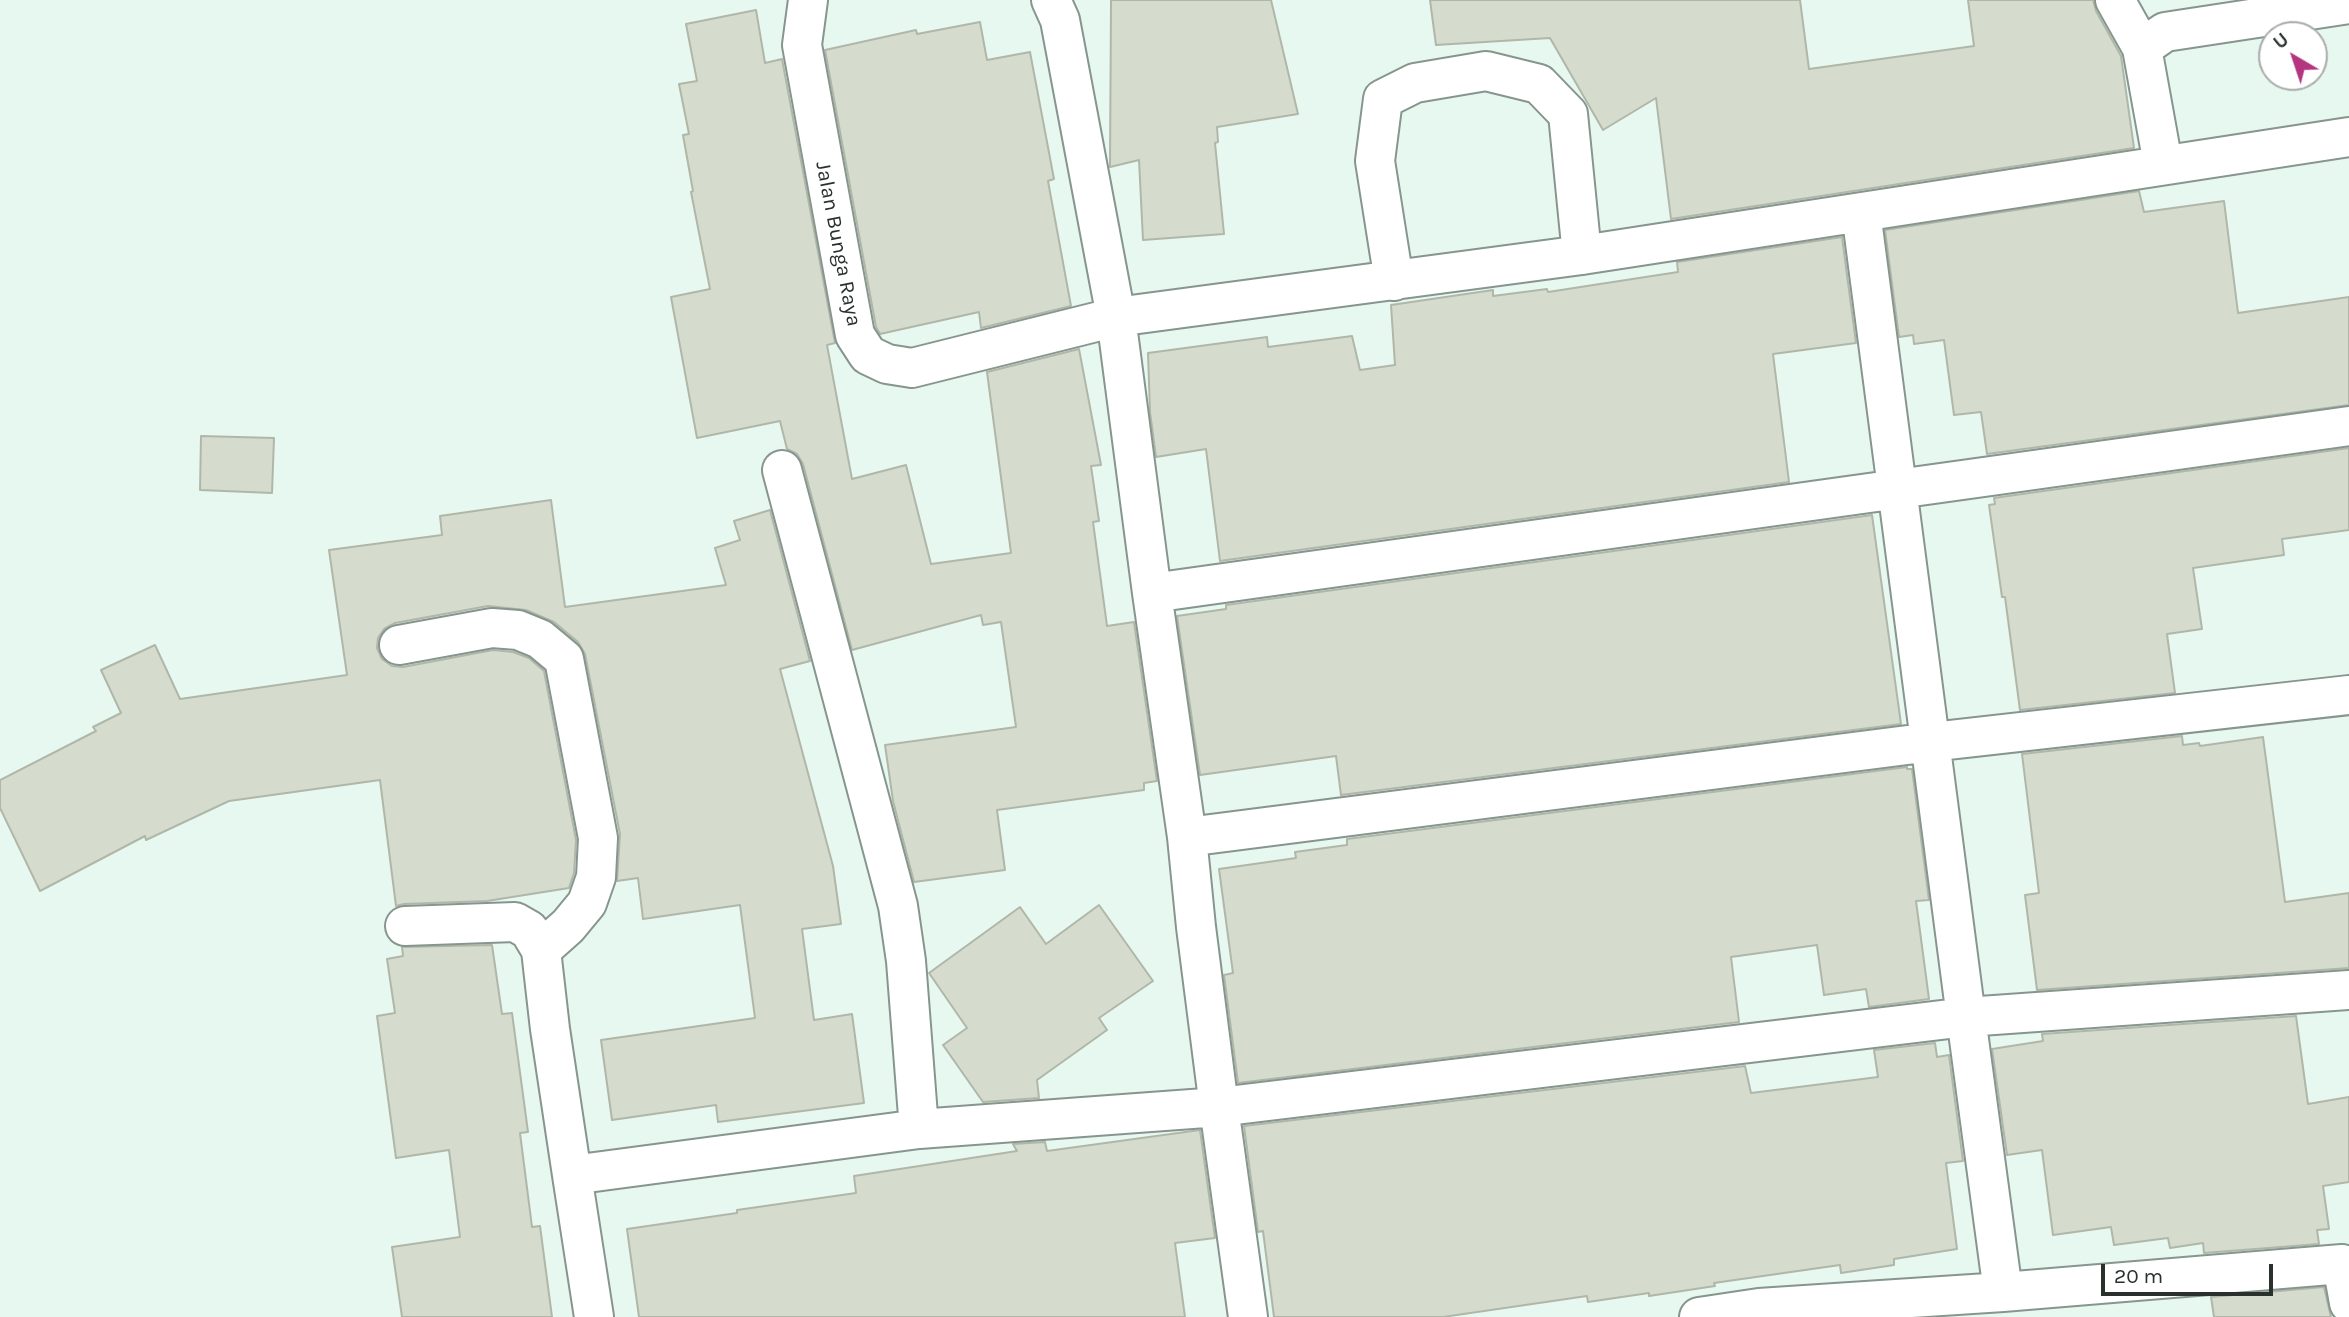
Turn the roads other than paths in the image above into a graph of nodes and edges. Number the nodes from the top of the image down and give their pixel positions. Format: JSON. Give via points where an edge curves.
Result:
{"nodes":[{"id":1,"x":808,"y":0,"type":"edge"},
{"id":2,"x":1051,"y":0,"type":"edge"},
{"id":3,"x":2115,"y":0,"type":"edge"},
{"id":4,"x":2349,"y":4,"type":"edge"},
{"id":5,"x":2142,"y":48,"type":"junction"},
{"id":6,"x":2349,"y":137,"type":"edge"},
{"id":7,"x":2163,"y":164,"type":"junction"},
{"id":8,"x":1861,"y":212,"type":"junction"},
{"id":9,"x":1582,"y":255,"type":"junction"},
{"id":10,"x":1394,"y":281,"type":"junction"},
{"id":11,"x":1116,"y":317,"type":"junction"},
{"id":12,"x":2349,"y":426,"type":"edge"},
{"id":13,"x":782,"y":470,"type":"dead end"},
{"id":14,"x":1896,"y":491,"type":"junction"},
{"id":15,"x":1152,"y":593,"type":"junction"},
{"id":16,"x":399,"y":645,"type":"dead end"},
{"id":17,"x":2349,"y":695,"type":"edge"},
{"id":18,"x":1931,"y":742,"type":"junction"},
{"id":19,"x":1187,"y":837,"type":"junction"},
{"id":20,"x":405,"y":926,"type":"dead end"},
{"id":21,"x":541,"y":950,"type":"junction"},
{"id":22,"x":2349,"y":990,"type":"edge"},
{"id":23,"x":1966,"y":1017,"type":"junction"},
{"id":24,"x":1219,"y":1107,"type":"junction"},
{"id":25,"x":919,"y":1129,"type":"junction"},
{"id":26,"x":572,"y":1175,"type":"junction"},
{"id":27,"x":2346,"y":1264,"type":"edge"},
{"id":28,"x":2003,"y":1292,"type":"junction"},
{"id":29,"x":2349,"y":1303,"type":"edge"},
{"id":30,"x":1759,"y":1312,"type":"edge"},
{"id":31,"x":594,"y":1317,"type":"edge"},
{"id":32,"x":1248,"y":1317,"type":"edge"},
{"id":33,"x":1699,"y":1317,"type":"edge"}],
"edges":[{"from":1,"to":11,"type":"street","name":"Jalan Bunga Raya","via":[[802,45],[850,313],[855,335],[868,355],[912,368]]},
{"from":2,"to":11,"type":"street","via":[[1060,20]]},
{"from":3,"to":5,"type":"street"},
{"from":4,"to":5,"type":"street","via":[[2165,32]]},
{"from":5,"to":7,"type":"street"},
{"from":6,"to":7,"type":"street"},
{"from":7,"to":8,"type":"street"},
{"from":8,"to":9,"type":"street"},
{"from":8,"to":14,"type":"street"},
{"from":9,"to":10,"type":"street"},
{"from":9,"to":10,"type":"street","via":[[1568,114],[1539,84],[1486,71],[1415,83],[1383,99],[1376,161]]},
{"from":10,"to":11,"type":"street"},
{"from":11,"to":15,"type":"street"},
{"from":12,"to":14,"type":"street"},
{"from":13,"to":25,"type":"street","via":[[898,906]]},
{"from":14,"to":15,"type":"street"},
{"from":14,"to":18,"type":"street"},
{"from":15,"to":19,"type":"street"},
{"from":16,"to":21,"type":"street","via":[[492,628],[518,630],[540,639],[564,659],[598,838],[596,877],[587,903]]},
{"from":17,"to":18,"type":"street"},
{"from":18,"to":19,"type":"street"},
{"from":18,"to":23,"type":"street"},
{"from":19,"to":24,"type":"street"},
{"from":20,"to":21,"type":"street","via":[[515,922],[529,930]]},
{"from":21,"to":26,"type":"street"},
{"from":22,"to":23,"type":"street"},
{"from":23,"to":24,"type":"street"},
{"from":23,"to":28,"type":"street"},
{"from":24,"to":25,"type":"street"},
{"from":24,"to":32,"type":"street"},
{"from":25,"to":26,"type":"street"},
{"from":26,"to":31,"type":"street"},
{"from":27,"to":28,"type":"street"},
{"from":27,"to":29,"type":"street"},
{"from":28,"to":30,"type":"street"},
{"from":30,"to":33,"type":"street"}]}
